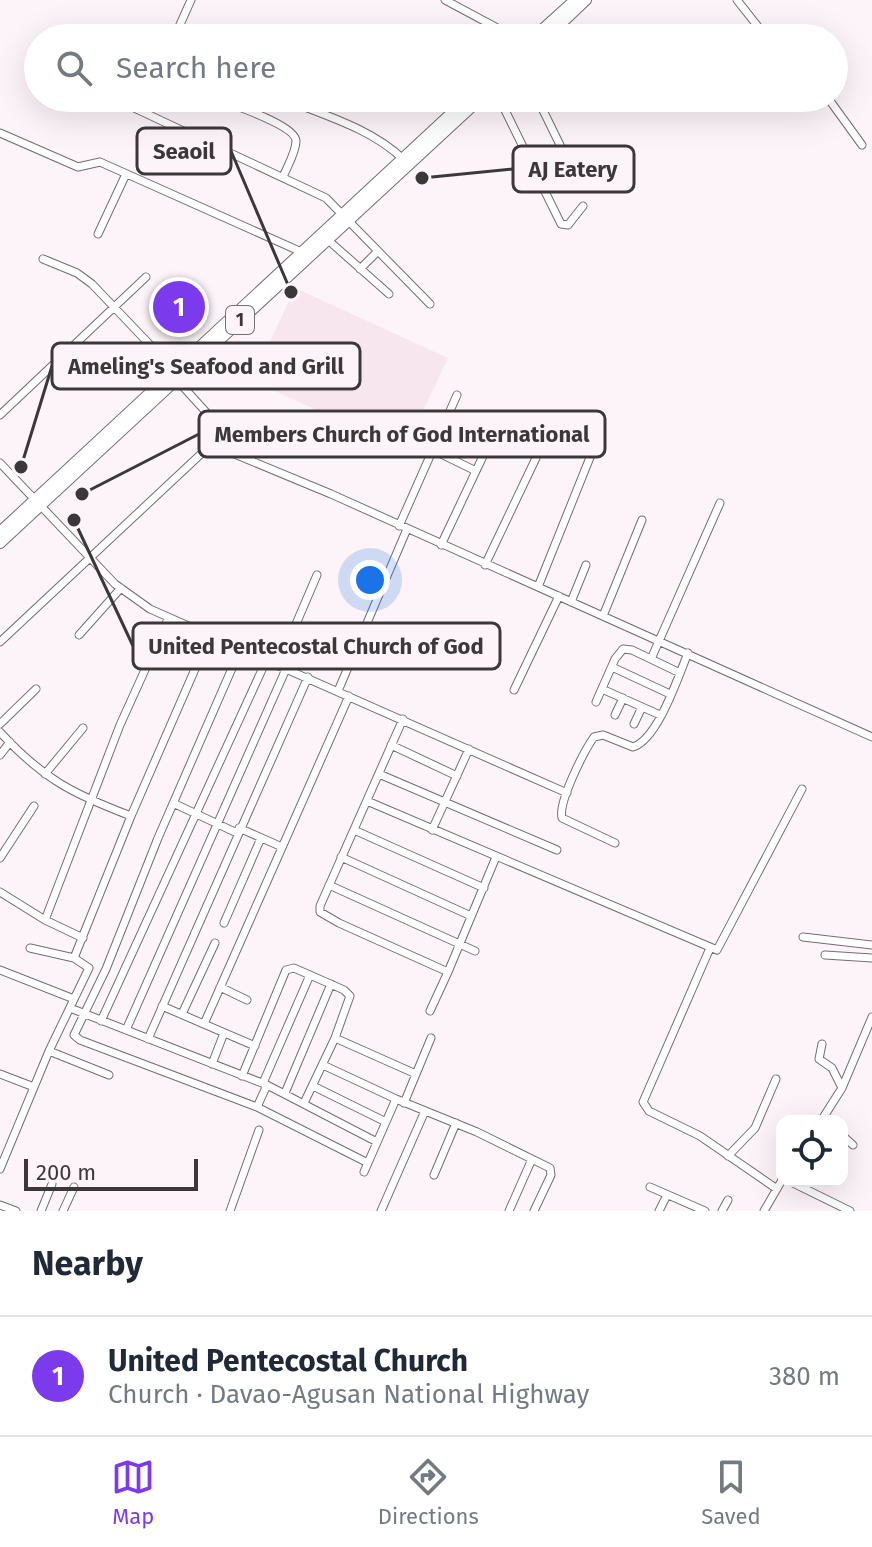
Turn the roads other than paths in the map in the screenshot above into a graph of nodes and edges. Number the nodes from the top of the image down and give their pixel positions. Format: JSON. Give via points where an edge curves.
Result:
{"nodes":[{"id":1,"x":191,"y":0,"type":"edge"},
{"id":2,"x":445,"y":0,"type":"edge"},
{"id":3,"x":737,"y":0,"type":"edge"},
{"id":4,"x":582,"y":1,"type":"edge"},
{"id":5,"x":180,"y":24,"type":"edge"},
{"id":6,"x":490,"y":24,"type":"edge"},
{"id":7,"x":552,"y":24,"type":"edge"},
{"id":8,"x":560,"y":24,"type":"edge"},
{"id":9,"x":756,"y":24,"type":"edge"},
{"id":10,"x":143,"y":112,"type":"edge"},
{"id":11,"x":250,"y":112,"type":"edge"},
{"id":12,"x":315,"y":112,"type":"edge"},
{"id":13,"x":455,"y":112,"type":"edge"},
{"id":14,"x":464,"y":112,"type":"edge"},
{"id":15,"x":506,"y":112,"type":"edge"},
{"id":16,"x":544,"y":112,"type":"edge"},
{"id":17,"x":838,"y":112,"type":"edge"},
{"id":18,"x":0,"y":133,"type":"edge"},
{"id":19,"x":424,"y":145,"type":"junction"},
{"id":20,"x":862,"y":145,"type":"dead end"},
{"id":21,"x":562,"y":149,"type":"dead end"},
{"id":22,"x":403,"y":159,"type":"junction"},
{"id":23,"x":126,"y":174,"type":"junction"},
{"id":24,"x":283,"y":177,"type":"junction"},
{"id":25,"x":583,"y":206,"type":"dead end"},
{"id":26,"x":346,"y":217,"type":"junction"},
{"id":27,"x":98,"y":234,"type":"dead end"},
{"id":28,"x":328,"y":240,"type":"junction"},
{"id":29,"x":378,"y":251,"type":"junction"},
{"id":30,"x":306,"y":254,"type":"junction"},
{"id":31,"x":43,"y":259,"type":"dead end"},
{"id":32,"x":360,"y":269,"type":"junction"},
{"id":33,"x":146,"y":277,"type":"dead end"},
{"id":34,"x":389,"y":294,"type":"dead end"},
{"id":35,"x":430,"y":304,"type":"dead end"},
{"id":36,"x":116,"y":308,"type":"junction"},
{"id":37,"x":174,"y":375,"type":"junction"},
{"id":38,"x":457,"y":395,"type":"dead end"},
{"id":39,"x":0,"y":415,"type":"edge"},
{"id":40,"x":493,"y":435,"type":"dead end"},
{"id":41,"x":217,"y":439,"type":"junction"},
{"id":42,"x":597,"y":440,"type":"dead end"},
{"id":43,"x":433,"y":450,"type":"junction"},
{"id":44,"x":536,"y":458,"type":"dead end"},
{"id":45,"x":0,"y":463,"type":"edge"},
{"id":46,"x":476,"y":471,"type":"junction"},
{"id":47,"x":38,"y":503,"type":"junction"},
{"id":48,"x":720,"y":503,"type":"dead end"},
{"id":49,"x":642,"y":520,"type":"dead end"},
{"id":50,"x":403,"y":527,"type":"junction"},
{"id":51,"x":0,"y":532,"type":"edge"},
{"id":52,"x":0,"y":543,"type":"edge"},
{"id":53,"x":441,"y":545,"type":"junction"},
{"id":54,"x":90,"y":558,"type":"junction"},
{"id":55,"x":485,"y":565,"type":"junction"},
{"id":56,"x":586,"y":565,"type":"dead end"},
{"id":57,"x":317,"y":575,"type":"dead end"},
{"id":58,"x":538,"y":587,"type":"junction"},
{"id":59,"x":121,"y":588,"type":"junction"},
{"id":60,"x":559,"y":596,"type":"junction"},
{"id":61,"x":571,"y":602,"type":"junction"},
{"id":62,"x":603,"y":616,"type":"junction"},
{"id":63,"x":168,"y":619,"type":"junction"},
{"id":64,"x":79,"y":635,"type":"dead end"},
{"id":65,"x":209,"y":637,"type":"junction"},
{"id":66,"x":658,"y":641,"type":"junction"},
{"id":67,"x":0,"y":642,"type":"edge"},
{"id":68,"x":240,"y":650,"type":"junction"},
{"id":69,"x":688,"y":653,"type":"junction"},
{"id":70,"x":651,"y":659,"type":"junction"},
{"id":71,"x":266,"y":661,"type":"junction"},
{"id":72,"x":282,"y":667,"type":"junction"},
{"id":73,"x":612,"y":667,"type":"junction"},
{"id":74,"x":680,"y":673,"type":"junction"},
{"id":75,"x":308,"y":677,"type":"junction"},
{"id":76,"x":36,"y":689,"type":"dead end"},
{"id":77,"x":602,"y":689,"type":"junction"},
{"id":78,"x":514,"y":690,"type":"dead end"},
{"id":79,"x":338,"y":691,"type":"junction"},
{"id":80,"x":670,"y":694,"type":"junction"},
{"id":81,"x":349,"y":696,"type":"junction"},
{"id":82,"x":623,"y":698,"type":"junction"},
{"id":83,"x":596,"y":702,"type":"dead end"},
{"id":84,"x":642,"y":707,"type":"junction"},
{"id":85,"x":615,"y":715,"type":"dead end"},
{"id":86,"x":660,"y":715,"type":"junction"},
{"id":87,"x":403,"y":719,"type":"junction"},
{"id":88,"x":0,"y":724,"type":"edge"},
{"id":89,"x":634,"y":724,"type":"dead end"},
{"id":90,"x":83,"y":728,"type":"dead end"},
{"id":91,"x":0,"y":732,"type":"edge"},
{"id":92,"x":872,"y":737,"type":"edge"},
{"id":93,"x":10,"y":742,"type":"junction"},
{"id":94,"x":391,"y":745,"type":"junction"},
{"id":95,"x":469,"y":749,"type":"junction"},
{"id":96,"x":0,"y":755,"type":"edge"},
{"id":97,"x":45,"y":774,"type":"junction"},
{"id":98,"x":379,"y":774,"type":"junction"},
{"id":99,"x":457,"y":776,"type":"junction"},
{"id":100,"x":802,"y":789,"type":"dead end"},
{"id":101,"x":567,"y":793,"type":"junction"},
{"id":102,"x":90,"y":801,"type":"junction"},
{"id":103,"x":367,"y":801,"type":"junction"},
{"id":104,"x":444,"y":802,"type":"junction"},
{"id":105,"x":173,"y":803,"type":"junction"},
{"id":106,"x":34,"y":806,"type":"dead end"},
{"id":107,"x":195,"y":813,"type":"junction"},
{"id":108,"x":131,"y":816,"type":"junction"},
{"id":109,"x":217,"y":824,"type":"junction"},
{"id":110,"x":354,"y":830,"type":"junction"},
{"id":111,"x":432,"y":830,"type":"junction"},
{"id":112,"x":238,"y":831,"type":"junction"},
{"id":113,"x":261,"y":838,"type":"junction"},
{"id":114,"x":615,"y":843,"type":"dead end"},
{"id":115,"x":282,"y":847,"type":"junction"},
{"id":116,"x":557,"y":850,"type":"dead end"},
{"id":117,"x":341,"y":857,"type":"junction"},
{"id":118,"x":496,"y":857,"type":"junction"},
{"id":119,"x":0,"y":858,"type":"edge"},
{"id":120,"x":329,"y":885,"type":"junction"},
{"id":121,"x":484,"y":888,"type":"junction"},
{"id":122,"x":0,"y":892,"type":"edge"},
{"id":123,"x":471,"y":916,"type":"junction"},
{"id":124,"x":45,"y":920,"type":"junction"},
{"id":125,"x":224,"y":923,"type":"dead end"},
{"id":126,"x":803,"y":937,"type":"dead end"},
{"id":127,"x":83,"y":938,"type":"junction"},
{"id":128,"x":215,"y":943,"type":"dead end"},
{"id":129,"x":460,"y":944,"type":"junction"},
{"id":130,"x":872,"y":945,"type":"edge"},
{"id":131,"x":30,"y":948,"type":"dead end"},
{"id":132,"x":710,"y":948,"type":"junction"},
{"id":133,"x":475,"y":951,"type":"dead end"},
{"id":134,"x":825,"y":955,"type":"dead end"},
{"id":135,"x":74,"y":958,"type":"junction"},
{"id":136,"x":872,"y":958,"type":"edge"},
{"id":137,"x":0,"y":970,"type":"edge"},
{"id":138,"x":448,"y":972,"type":"junction"},
{"id":139,"x":310,"y":975,"type":"junction"},
{"id":140,"x":331,"y":984,"type":"junction"},
{"id":141,"x":220,"y":987,"type":"junction"},
{"id":142,"x":74,"y":999,"type":"junction"},
{"id":143,"x":247,"y":1000,"type":"dead end"},
{"id":144,"x":162,"y":1006,"type":"junction"},
{"id":145,"x":70,"y":1008,"type":"junction"},
{"id":146,"x":430,"y":1011,"type":"dead end"},
{"id":147,"x":182,"y":1014,"type":"junction"},
{"id":148,"x":83,"y":1015,"type":"junction"},
{"id":149,"x":872,"y":1017,"type":"edge"},
{"id":150,"x":101,"y":1021,"type":"junction"},
{"id":151,"x":204,"y":1024,"type":"junction"},
{"id":152,"x":126,"y":1030,"type":"junction"},
{"id":153,"x":224,"y":1033,"type":"junction"},
{"id":154,"x":335,"y":1038,"type":"junction"},
{"id":155,"x":431,"y":1038,"type":"dead end"},
{"id":156,"x":148,"y":1039,"type":"junction"},
{"id":157,"x":822,"y":1044,"type":"dead end"},
{"id":158,"x":255,"y":1046,"type":"junction"},
{"id":159,"x":49,"y":1051,"type":"junction"},
{"id":160,"x":212,"y":1064,"type":"junction"},
{"id":161,"x":323,"y":1065,"type":"junction"},
{"id":162,"x":0,"y":1074,"type":"edge"},
{"id":163,"x":416,"y":1074,"type":"junction"},
{"id":164,"x":109,"y":1075,"type":"dead end"},
{"id":165,"x":242,"y":1076,"type":"junction"},
{"id":166,"x":776,"y":1079,"type":"dead end"},
{"id":167,"x":265,"y":1084,"type":"junction"},
{"id":168,"x":313,"y":1086,"type":"junction"},
{"id":169,"x":34,"y":1087,"type":"junction"},
{"id":170,"x":842,"y":1088,"type":"junction"},
{"id":171,"x":285,"y":1093,"type":"junction"},
{"id":172,"x":400,"y":1101,"type":"junction"},
{"id":173,"x":304,"y":1103,"type":"junction"},
{"id":174,"x":257,"y":1107,"type":"junction"},
{"id":175,"x":425,"y":1111,"type":"junction"},
{"id":176,"x":826,"y":1115,"type":"edge"},
{"id":177,"x":386,"y":1122,"type":"junction"},
{"id":178,"x":456,"y":1123,"type":"junction"},
{"id":179,"x":259,"y":1130,"type":"dead end"},
{"id":180,"x":848,"y":1140,"type":"edge"},
{"id":181,"x":377,"y":1142,"type":"junction"},
{"id":182,"x":853,"y":1145,"type":"dead end"},
{"id":183,"x":728,"y":1156,"type":"junction"},
{"id":184,"x":532,"y":1159,"type":"junction"},
{"id":185,"x":368,"y":1163,"type":"junction"},
{"id":186,"x":0,"y":1169,"type":"edge"},
{"id":187,"x":364,"y":1172,"type":"dead end"},
{"id":188,"x":434,"y":1175,"type":"dead end"},
{"id":189,"x":52,"y":1184,"type":"dead end"},
{"id":190,"x":74,"y":1187,"type":"dead end"},
{"id":191,"x":650,"y":1187,"type":"dead end"},
{"id":192,"x":801,"y":1187,"type":"edge"},
{"id":193,"x":777,"y":1189,"type":"joint"},
{"id":194,"x":667,"y":1195,"type":"junction"},
{"id":195,"x":728,"y":1200,"type":"dead end"},
{"id":196,"x":0,"y":1205,"type":"edge"},
{"id":197,"x":688,"y":1208,"type":"edge"},
{"id":198,"x":16,"y":1211,"type":"edge"},
{"id":199,"x":41,"y":1211,"type":"edge"},
{"id":200,"x":63,"y":1211,"type":"edge"},
{"id":201,"x":230,"y":1211,"type":"edge"},
{"id":202,"x":381,"y":1211,"type":"edge"},
{"id":203,"x":509,"y":1211,"type":"edge"},
{"id":204,"x":534,"y":1211,"type":"edge"},
{"id":205,"x":659,"y":1211,"type":"edge"},
{"id":206,"x":705,"y":1211,"type":"edge"},
{"id":207,"x":722,"y":1211,"type":"edge"},
{"id":208,"x":764,"y":1211,"type":"edge"},
{"id":209,"x":850,"y":1211,"type":"edge"}],
"edges":[{"from":1,"to":5,"type":"street"},
{"from":2,"to":6,"type":"street"},
{"from":3,"to":9,"type":"street"},
{"from":4,"to":7,"type":"highway"},
{"from":4,"to":8,"type":"highway"},
{"from":10,"to":24,"type":"street"},
{"from":11,"to":24,"type":"street","via":[[294,134],[297,140]]},
{"from":12,"to":22,"type":"street","via":[[370,135]]},
{"from":13,"to":19,"type":"highway","number":"1"},
{"from":14,"to":19,"type":"highway","number":"1"},
{"from":15,"to":25,"type":"street","via":[[561,224],[568,225]]},
{"from":16,"to":21,"type":"street"},
{"from":17,"to":20,"type":"street"},
{"from":18,"to":23,"type":"street","via":[[78,167],[100,162]]},
{"from":19,"to":22,"type":"highway","number":"1"},
{"from":19,"to":26,"type":"highway","number":"1"},
{"from":22,"to":26,"type":"highway","number":"1"},
{"from":23,"to":27,"type":"street"},
{"from":23,"to":30,"type":"street"},
{"from":24,"to":26,"type":"street","via":[[326,198]]},
{"from":26,"to":28,"type":"highway","number":"1"},
{"from":26,"to":29,"type":"street"},
{"from":26,"to":30,"type":"highway","number":"1"},
{"from":28,"to":30,"type":"highway","number":"1"},
{"from":28,"to":32,"type":"street"},
{"from":29,"to":32,"type":"street"},
{"from":29,"to":35,"type":"street"},
{"from":30,"to":37,"type":"highway","number":"1"},
{"from":31,"to":36,"type":"street","via":[[85,278]]},
{"from":32,"to":34,"type":"street"},
{"from":33,"to":36,"type":"street"},
{"from":36,"to":37,"type":"street"},
{"from":36,"to":39,"type":"street"},
{"from":37,"to":41,"type":"street","via":[[216,423]]},
{"from":37,"to":47,"type":"highway","number":"1"},
{"from":38,"to":43,"type":"street"},
{"from":40,"to":46,"type":"street"},
{"from":41,"to":50,"type":"street","via":[[225,450]]},
{"from":41,"to":54,"type":"street"},
{"from":42,"to":58,"type":"street"},
{"from":43,"to":46,"type":"street"},
{"from":43,"to":50,"type":"street"},
{"from":44,"to":55,"type":"street"},
{"from":45,"to":47,"type":"street"},
{"from":46,"to":53,"type":"street"},
{"from":47,"to":51,"type":"highway","number":"1"},
{"from":47,"to":52,"type":"highway","number":"1"},
{"from":47,"to":54,"type":"street"},
{"from":48,"to":66,"type":"street"},
{"from":49,"to":62,"type":"street"},
{"from":50,"to":53,"type":"street"},
{"from":50,"to":79,"type":"street"},
{"from":53,"to":55,"type":"street"},
{"from":54,"to":59,"type":"street"},
{"from":54,"to":67,"type":"street"},
{"from":55,"to":58,"type":"street"},
{"from":56,"to":61,"type":"street"},
{"from":57,"to":72,"type":"street"},
{"from":58,"to":60,"type":"street"},
{"from":59,"to":63,"type":"street"},
{"from":59,"to":64,"type":"street"},
{"from":60,"to":61,"type":"street"},
{"from":60,"to":78,"type":"street"},
{"from":61,"to":62,"type":"street"},
{"from":62,"to":66,"type":"street"},
{"from":63,"to":65,"type":"street"},
{"from":63,"to":102,"type":"street"},
{"from":65,"to":68,"type":"street"},
{"from":65,"to":108,"type":"street"},
{"from":66,"to":69,"type":"street"},
{"from":66,"to":70,"type":"street"},
{"from":68,"to":71,"type":"street"},
{"from":68,"to":105,"type":"street"},
{"from":69,"to":74,"type":"street"},
{"from":69,"to":92,"type":"street"},
{"from":70,"to":73,"type":"street","via":[[623,649]]},
{"from":70,"to":74,"type":"street"},
{"from":71,"to":72,"type":"street"},
{"from":71,"to":107,"type":"street"},
{"from":72,"to":75,"type":"street"},
{"from":72,"to":109,"type":"street"},
{"from":73,"to":77,"type":"street"},
{"from":73,"to":80,"type":"street"},
{"from":74,"to":80,"type":"street"},
{"from":75,"to":79,"type":"street"},
{"from":75,"to":112,"type":"street"},
{"from":76,"to":88,"type":"street"},
{"from":77,"to":82,"type":"street"},
{"from":77,"to":83,"type":"street"},
{"from":79,"to":81,"type":"street"},
{"from":80,"to":86,"type":"street"},
{"from":81,"to":87,"type":"street"},
{"from":81,"to":115,"type":"street"},
{"from":82,"to":84,"type":"street"},
{"from":82,"to":85,"type":"street"},
{"from":84,"to":86,"type":"street"},
{"from":84,"to":89,"type":"street"},
{"from":86,"to":101,"type":"street","via":[[638,747],[594,737]]},
{"from":87,"to":94,"type":"street"},
{"from":87,"to":95,"type":"street"},
{"from":90,"to":97,"type":"street"},
{"from":91,"to":93,"type":"street"},
{"from":93,"to":96,"type":"street"},
{"from":93,"to":97,"type":"street"},
{"from":94,"to":98,"type":"street"},
{"from":94,"to":99,"type":"street"},
{"from":95,"to":99,"type":"street"},
{"from":95,"to":101,"type":"street"},
{"from":97,"to":102,"type":"street"},
{"from":98,"to":103,"type":"street"},
{"from":98,"to":104,"type":"street"},
{"from":99,"to":104,"type":"street"},
{"from":100,"to":132,"type":"street","via":[[721,947]]},
{"from":101,"to":114,"type":"street","via":[[562,818]]},
{"from":102,"to":108,"type":"street"},
{"from":102,"to":124,"type":"street"},
{"from":103,"to":110,"type":"street"},
{"from":103,"to":111,"type":"street"},
{"from":104,"to":111,"type":"street"},
{"from":104,"to":116,"type":"street"},
{"from":105,"to":107,"type":"street"},
{"from":105,"to":148,"type":"street"},
{"from":106,"to":119,"type":"street"},
{"from":107,"to":109,"type":"street"},
{"from":107,"to":150,"type":"street"},
{"from":108,"to":127,"type":"street"},
{"from":109,"to":112,"type":"street"},
{"from":109,"to":152,"type":"street"},
{"from":110,"to":117,"type":"street"},
{"from":110,"to":121,"type":"street"},
{"from":111,"to":118,"type":"street"},
{"from":112,"to":113,"type":"street"},
{"from":112,"to":144,"type":"street"},
{"from":113,"to":115,"type":"street"},
{"from":113,"to":125,"type":"street"},
{"from":115,"to":141,"type":"street"},
{"from":117,"to":120,"type":"street"},
{"from":117,"to":123,"type":"street"},
{"from":118,"to":121,"type":"street"},
{"from":118,"to":132,"type":"street"},
{"from":120,"to":129,"type":"street"},
{"from":120,"to":138,"type":"street","via":[[319,909],[322,915]]},
{"from":121,"to":123,"type":"street"},
{"from":122,"to":124,"type":"street"},
{"from":123,"to":129,"type":"street"},
{"from":124,"to":127,"type":"street"},
{"from":126,"to":130,"type":"street"},
{"from":127,"to":135,"type":"street"},
{"from":128,"to":147,"type":"street"},
{"from":129,"to":133,"type":"street"},
{"from":129,"to":138,"type":"street"},
{"from":131,"to":135,"type":"street"},
{"from":132,"to":183,"type":"street","via":[[643,1102],[649,1111]]},
{"from":134,"to":136,"type":"street"},
{"from":135,"to":142,"type":"street","via":[[89,968]]},
{"from":137,"to":142,"type":"street"},
{"from":138,"to":146,"type":"street"},
{"from":139,"to":140,"type":"street"},
{"from":139,"to":158,"type":"street","via":[[286,970]]},
{"from":139,"to":167,"type":"street"},
{"from":140,"to":154,"type":"street","via":[[350,996]]},
{"from":140,"to":171,"type":"street"},
{"from":141,"to":143,"type":"street"},
{"from":141,"to":151,"type":"street"},
{"from":142,"to":145,"type":"street"},
{"from":144,"to":147,"type":"street"},
{"from":144,"to":156,"type":"street"},
{"from":145,"to":148,"type":"street"},
{"from":145,"to":159,"type":"street"},
{"from":147,"to":151,"type":"street"},
{"from":148,"to":150,"type":"street"},
{"from":148,"to":174,"type":"street","via":[[74,1035],[80,1040]]},
{"from":149,"to":170,"type":"street"},
{"from":150,"to":152,"type":"street"},
{"from":151,"to":153,"type":"street"},
{"from":152,"to":156,"type":"street"},
{"from":153,"to":158,"type":"street"},
{"from":153,"to":160,"type":"street"},
{"from":154,"to":161,"type":"street"},
{"from":154,"to":163,"type":"street"},
{"from":155,"to":163,"type":"street"},
{"from":156,"to":160,"type":"street"},
{"from":157,"to":170,"type":"street","via":[[819,1059],[832,1068]]},
{"from":158,"to":165,"type":"street"},
{"from":159,"to":164,"type":"street"},
{"from":159,"to":169,"type":"street"},
{"from":160,"to":165,"type":"street"},
{"from":161,"to":168,"type":"street"},
{"from":161,"to":172,"type":"street"},
{"from":162,"to":169,"type":"street"},
{"from":163,"to":172,"type":"street"},
{"from":165,"to":167,"type":"street"},
{"from":166,"to":183,"type":"street","via":[[755,1128]]},
{"from":167,"to":171,"type":"street"},
{"from":167,"to":174,"type":"street"},
{"from":168,"to":173,"type":"street"},
{"from":168,"to":177,"type":"street"},
{"from":169,"to":186,"type":"street"},
{"from":170,"to":176,"type":"street"},
{"from":171,"to":173,"type":"street"},
{"from":172,"to":175,"type":"street"},
{"from":172,"to":177,"type":"street"},
{"from":173,"to":181,"type":"street"},
{"from":174,"to":185,"type":"street"},
{"from":175,"to":178,"type":"street"},
{"from":175,"to":202,"type":"street"},
{"from":177,"to":181,"type":"street"},
{"from":178,"to":184,"type":"street"},
{"from":178,"to":188,"type":"street"},
{"from":179,"to":201,"type":"street"},
{"from":180,"to":182,"type":"street"},
{"from":181,"to":185,"type":"street"},
{"from":183,"to":193,"type":"street"},
{"from":184,"to":203,"type":"street"},
{"from":184,"to":204,"type":"street","via":[[552,1172]]},
{"from":185,"to":187,"type":"street"},
{"from":189,"to":199,"type":"street"},
{"from":190,"to":200,"type":"street"},
{"from":191,"to":194,"type":"street"},
{"from":192,"to":209,"type":"street"},
{"from":193,"to":208,"type":"street"},
{"from":194,"to":197,"type":"street"},
{"from":194,"to":205,"type":"street"},
{"from":195,"to":207,"type":"street"},
{"from":196,"to":198,"type":"street"},
{"from":197,"to":206,"type":"street"}]}
